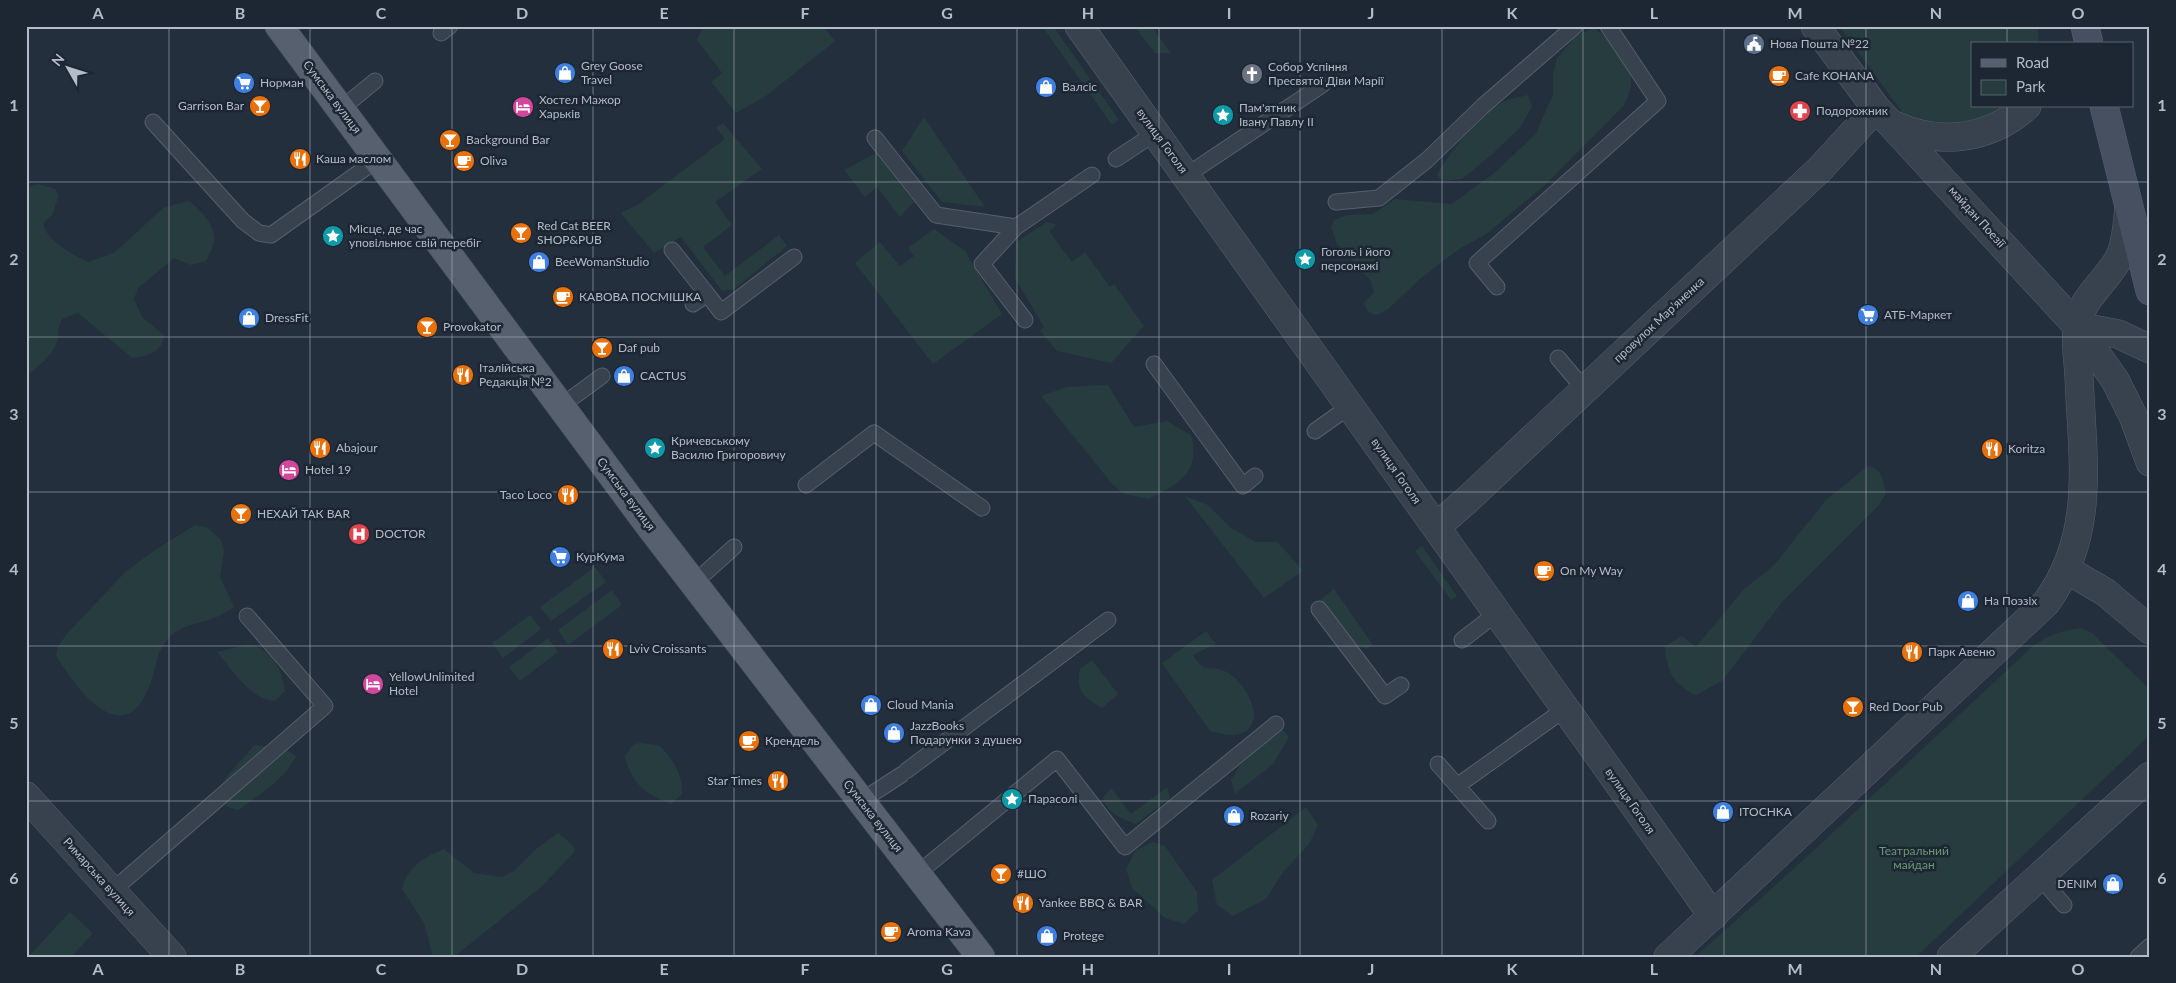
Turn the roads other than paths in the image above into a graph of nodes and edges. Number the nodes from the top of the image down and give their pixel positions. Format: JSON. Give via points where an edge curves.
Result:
{"nodes":[{"id":1,"x":279,"y":26,"type":"edge"},
{"id":2,"x":1079,"y":26,"type":"edge"},
{"id":3,"x":1575,"y":26,"type":"edge"},
{"id":4,"x":1608,"y":26,"type":"edge"},
{"id":5,"x":1815,"y":26,"type":"edge"},
{"id":6,"x":2084,"y":26,"type":"edge"},
{"id":7,"x":2075,"y":42,"type":"edge"},
{"id":8,"x":2088,"y":42,"type":"edge"},
{"id":9,"x":375,"y":81,"type":"dead end"},
{"id":10,"x":1322,"y":85,"type":"dead end"},
{"id":11,"x":2024,"y":108,"type":"edge"},
{"id":12,"x":2104,"y":108,"type":"edge"},
{"id":13,"x":341,"y":109,"type":"junction"},
{"id":14,"x":1883,"y":115,"type":"junction"},
{"id":15,"x":153,"y":122,"type":"dead end"},
{"id":16,"x":1157,"y":132,"type":"junction"},
{"id":17,"x":875,"y":138,"type":"dead end"},
{"id":18,"x":378,"y":159,"type":"junction"},
{"id":19,"x":1116,"y":159,"type":"dead end"},
{"id":20,"x":1092,"y":175,"type":"dead end"},
{"id":21,"x":1187,"y":175,"type":"junction"},
{"id":22,"x":1336,"y":202,"type":"dead end"},
{"id":23,"x":2129,"y":208,"type":"junction"},
{"id":24,"x":1016,"y":227,"type":"junction"},
{"id":25,"x":672,"y":250,"type":"dead end"},
{"id":26,"x":794,"y":257,"type":"dead end"},
{"id":27,"x":1497,"y":287,"type":"dead end"},
{"id":28,"x":2150,"y":292,"type":"edge"},
{"id":29,"x":707,"y":294,"type":"junction"},
{"id":30,"x":693,"y":304,"type":"dead end"},
{"id":31,"x":1025,"y":320,"type":"dead end"},
{"id":32,"x":2077,"y":326,"type":"junction"},
{"id":33,"x":2150,"y":349,"type":"edge"},
{"id":34,"x":1558,"y":358,"type":"dead end"},
{"id":35,"x":1154,"y":364,"type":"dead end"},
{"id":36,"x":602,"y":376,"type":"dead end"},
{"id":37,"x":1584,"y":390,"type":"junction"},
{"id":38,"x":561,"y":406,"type":"junction"},
{"id":39,"x":1350,"y":406,"type":"junction"},
{"id":40,"x":1316,"y":431,"type":"dead end"},
{"id":41,"x":2150,"y":462,"type":"edge"},
{"id":42,"x":1255,"y":476,"type":"dead end"},
{"id":43,"x":806,"y":485,"type":"dead end"},
{"id":44,"x":982,"y":508,"type":"dead end"},
{"id":45,"x":1436,"y":527,"type":"junction"},
{"id":46,"x":734,"y":547,"type":"dead end"},
{"id":47,"x":2067,"y":570,"type":"junction"},
{"id":48,"x":694,"y":583,"type":"junction"},
{"id":49,"x":1319,"y":609,"type":"dead end"},
{"id":50,"x":1497,"y":613,"type":"junction"},
{"id":51,"x":247,"y":616,"type":"dead end"},
{"id":52,"x":1108,"y":620,"type":"dead end"},
{"id":53,"x":2150,"y":630,"type":"edge"},
{"id":54,"x":1462,"y":640,"type":"dead end"},
{"id":55,"x":1401,"y":685,"type":"dead end"},
{"id":56,"x":1565,"y":709,"type":"junction"},
{"id":57,"x":1276,"y":724,"type":"dead end"},
{"id":58,"x":1438,"y":764,"type":"dead end"},
{"id":59,"x":2150,"y":776,"type":"edge"},
{"id":60,"x":1457,"y":786,"type":"junction"},
{"id":61,"x":26,"y":796,"type":"edge"},
{"id":62,"x":861,"y":801,"type":"junction"},
{"id":63,"x":1488,"y":821,"type":"dead end"},
{"id":64,"x":917,"y":874,"type":"junction"},
{"id":65,"x":2039,"y":876,"type":"junction"},
{"id":66,"x":112,"y":891,"type":"junction"},
{"id":67,"x":2064,"y":905,"type":"dead end"},
{"id":68,"x":1713,"y":916,"type":"junction"},
{"id":69,"x":2150,"y":946,"type":"edge"},
{"id":70,"x":1962,"y":953,"type":"edge"},
{"id":71,"x":172,"y":957,"type":"edge"},
{"id":72,"x":981,"y":957,"type":"edge"},
{"id":73,"x":1668,"y":957,"type":"edge"},
{"id":74,"x":2138,"y":957,"type":"edge"}],
"edges":[{"from":1,"to":13,"type":"main road","name":"Сумська вулиця"},
{"from":2,"to":16,"type":"street","name":"вулиця Гоголя"},
{"from":3,"to":22,"type":"lane","via":[[1427,160],[1379,198]]},
{"from":4,"to":27,"type":"lane","via":[[1658,101],[1477,263]]},
{"from":5,"to":14,"type":"street","name":"майдан Поезії"},
{"from":6,"to":7,"type":"street"},
{"from":6,"to":8,"type":"main road"},
{"from":9,"to":13,"type":"lane"},
{"from":10,"to":21,"type":"lane"},
{"from":11,"to":14,"type":"street","via":[[1990,130],[1952,138],[1910,133]]},
{"from":12,"to":23,"type":"main road"},
{"from":13,"to":18,"type":"main road","name":"Сумська вулиця"},
{"from":14,"to":32,"type":"street","name":"майдан Поезії"},
{"from":14,"to":37,"type":"street","name":"провулок Мар’яненка","via":[[1820,169]]},
{"from":15,"to":18,"type":"lane","via":[[243,221],[259,233],[271,235]]},
{"from":16,"to":19,"type":"lane"},
{"from":16,"to":21,"type":"street","name":"вулиця Гоголя"},
{"from":17,"to":24,"type":"lane","via":[[936,215]]},
{"from":18,"to":38,"type":"main road","name":"Сумська вулиця"},
{"from":20,"to":24,"type":"lane"},
{"from":21,"to":39,"type":"street","name":"вулиця Гоголя"},
{"from":23,"to":28,"type":"main road"},
{"from":23,"to":32,"type":"street","via":[[2120,256],[2092,293]]},
{"from":24,"to":31,"type":"lane","via":[[982,264]]},
{"from":25,"to":29,"type":"lane"},
{"from":26,"to":29,"type":"lane","via":[[721,312]]},
{"from":29,"to":30,"type":"lane"},
{"from":32,"to":33,"type":"street","via":[[2118,334]]},
{"from":32,"to":41,"type":"street","name":"майдан Поезії","via":[[2115,380]]},
{"from":32,"to":47,"type":"street","via":[[2083,499],[2080,530]]},
{"from":34,"to":37,"type":"lane"},
{"from":35,"to":42,"type":"lane","via":[[1243,486]]},
{"from":36,"to":38,"type":"lane"},
{"from":37,"to":45,"type":"street","name":"провулок Мар’яненка"},
{"from":38,"to":48,"type":"main road","name":"Сумська вулиця"},
{"from":39,"to":40,"type":"lane"},
{"from":39,"to":45,"type":"street","name":"вулиця Гоголя"},
{"from":43,"to":44,"type":"lane","via":[[874,432]]},
{"from":45,"to":50,"type":"street","name":"вулиця Гоголя"},
{"from":46,"to":48,"type":"lane"},
{"from":47,"to":53,"type":"street","via":[[2110,596]]},
{"from":47,"to":68,"type":"street","via":[[2046,603]]},
{"from":48,"to":62,"type":"main road","name":"Сумська вулиця"},
{"from":49,"to":55,"type":"lane","via":[[1385,696]]},
{"from":50,"to":54,"type":"lane"},
{"from":50,"to":56,"type":"street","name":"вулиця Гоголя"},
{"from":51,"to":66,"type":"lane","via":[[325,706]]},
{"from":52,"to":62,"type":"lane","via":[[904,773]]},
{"from":56,"to":60,"type":"lane"},
{"from":56,"to":68,"type":"street","name":"вулиця Гоголя"},
{"from":57,"to":64,"type":"lane","via":[[1126,847],[1057,759]]},
{"from":58,"to":60,"type":"lane"},
{"from":59,"to":65,"type":"street"},
{"from":60,"to":63,"type":"lane"},
{"from":61,"to":66,"type":"street","name":"Римарська вулиця"},
{"from":62,"to":64,"type":"main road","name":"Сумська вулиця"},
{"from":64,"to":72,"type":"main road","name":"Сумська вулиця"},
{"from":65,"to":67,"type":"lane"},
{"from":65,"to":70,"type":"street"},
{"from":66,"to":71,"type":"street","name":"Римарська вулиця"},
{"from":68,"to":73,"type":"street"},
{"from":69,"to":74,"type":"lane"}]}
